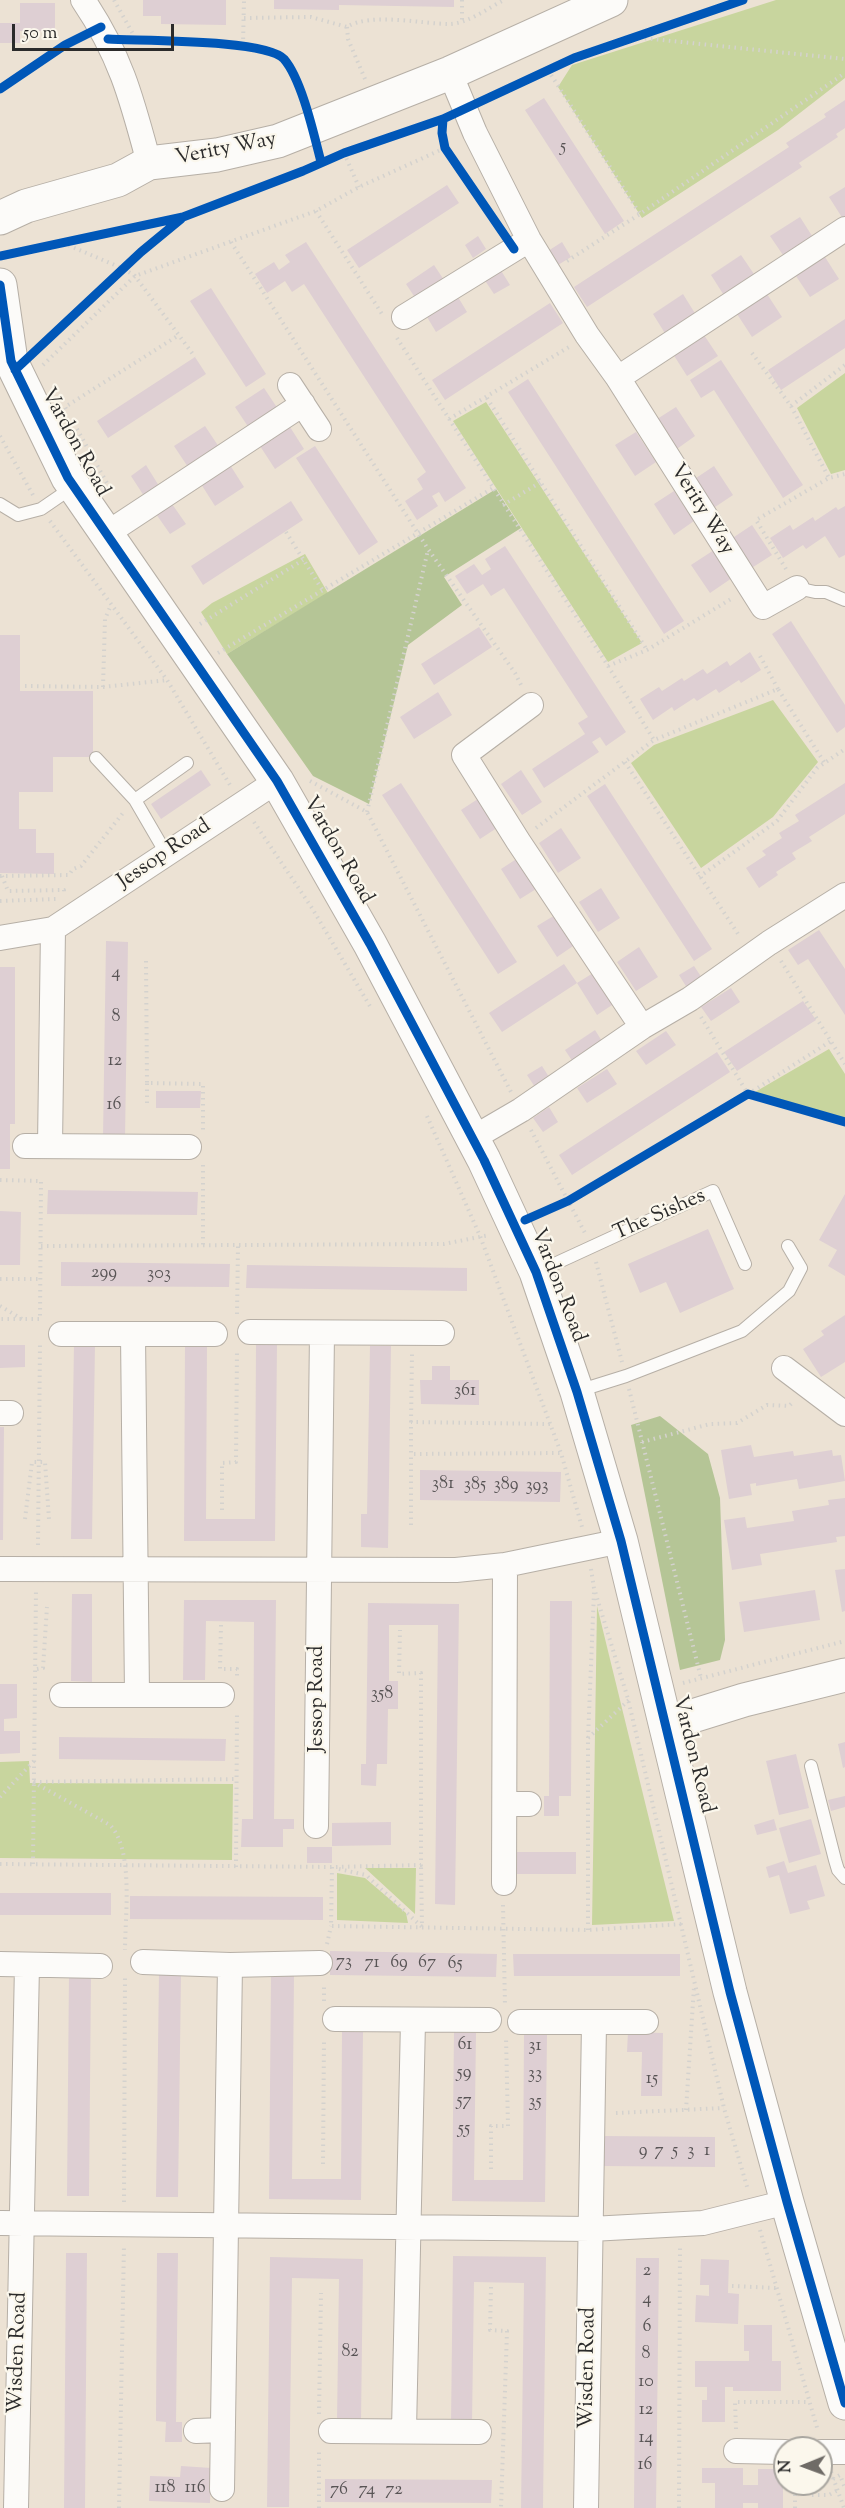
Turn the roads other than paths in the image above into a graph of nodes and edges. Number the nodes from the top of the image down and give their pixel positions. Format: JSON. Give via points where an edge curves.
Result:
{"nodes":[{"id":1,"x":83,"y":0,"type":"edge"},
{"id":2,"x":612,"y":0,"type":"edge"},
{"id":3,"x":450,"y":73,"type":"junction"},
{"id":4,"x":149,"y":163,"type":"junction"},
{"id":5,"x":0,"y":219,"type":"edge"},
{"id":6,"x":845,"y":229,"type":"edge"},
{"id":7,"x":530,"y":240,"type":"junction"},
{"id":8,"x":0,"y":285,"type":"edge"},
{"id":9,"x":394,"y":322,"type":"road end"},
{"id":10,"x":618,"y":378,"type":"junction"},
{"id":11,"x":290,"y":385,"type":"dead end"},
{"id":12,"x":303,"y":404,"type":"junction"},
{"id":13,"x":319,"y":429,"type":"dead end"},
{"id":14,"x":74,"y":487,"type":"junction"},
{"id":15,"x":0,"y":504,"type":"edge"},
{"id":16,"x":117,"y":527,"type":"junction"},
{"id":17,"x":797,"y":588,"type":"joint"},
{"id":18,"x":845,"y":600,"type":"edge"},
{"id":19,"x":531,"y":705,"type":"road end"},
{"id":20,"x":96,"y":758,"type":"dead end"},
{"id":21,"x":187,"y":763,"type":"dead end"},
{"id":22,"x":291,"y":778,"type":"junction"},
{"id":23,"x":135,"y":800,"type":"junction"},
{"id":24,"x":167,"y":855,"type":"junction"},
{"id":25,"x":845,"y":895,"type":"edge"},
{"id":26,"x":53,"y":929,"type":"junction"},
{"id":27,"x":0,"y":938,"type":"edge"},
{"id":28,"x":642,"y":1027,"type":"junction"},
{"id":29,"x":473,"y":1138,"type":"junction"},
{"id":30,"x":50,"y":1145,"type":"junction"},
{"id":31,"x":26,"y":1146,"type":"dead end"},
{"id":32,"x":198,"y":1147,"type":"road end"},
{"id":33,"x":788,"y":1246,"type":"dead end"},
{"id":34,"x":745,"y":1264,"type":"dead end"},
{"id":35,"x":536,"y":1272,"type":"junction"},
{"id":36,"x":322,"y":1333,"type":"junction"},
{"id":37,"x":442,"y":1333,"type":"dead end"},
{"id":38,"x":133,"y":1335,"type":"junction"},
{"id":39,"x":50,"y":1338,"type":"road end"},
{"id":40,"x":784,"y":1368,"type":"dead end"},
{"id":41,"x":577,"y":1392,"type":"junction"},
{"id":42,"x":845,"y":1414,"type":"edge"},
{"id":43,"x":621,"y":1541,"type":"junction"},
{"id":44,"x":505,"y":1565,"type":"junction"},
{"id":45,"x":0,"y":1569,"type":"edge"},
{"id":46,"x":135,"y":1570,"type":"junction"},
{"id":47,"x":318,"y":1571,"type":"junction"},
{"id":48,"x":845,"y":1675,"type":"edge"},
{"id":49,"x":137,"y":1694,"type":"junction"},
{"id":50,"x":63,"y":1695,"type":"dead end"},
{"id":51,"x":232,"y":1696,"type":"road end"},
{"id":52,"x":666,"y":1724,"type":"junction"},
{"id":53,"x":811,"y":1766,"type":"dead end"},
{"id":54,"x":505,"y":1804,"type":"junction"},
{"id":55,"x":529,"y":1804,"type":"dead end"},
{"id":56,"x":316,"y":1826,"type":"dead end"},
{"id":57,"x":845,"y":1878,"type":"edge"},
{"id":58,"x":504,"y":1883,"type":"dead end"},
{"id":59,"x":0,"y":1964,"type":"edge"},
{"id":60,"x":27,"y":1965,"type":"junction"},
{"id":61,"x":131,"y":1965,"type":"road end"},
{"id":62,"x":230,"y":1965,"type":"junction"},
{"id":63,"x":323,"y":1965,"type":"road end"},
{"id":64,"x":100,"y":1966,"type":"dead end"},
{"id":65,"x":489,"y":2020,"type":"dead end"},
{"id":66,"x":413,"y":2021,"type":"junction"},
{"id":67,"x":328,"y":2022,"type":"road end"},
{"id":68,"x":520,"y":2022,"type":"dead end"},
{"id":69,"x":646,"y":2022,"type":"dead end"},
{"id":70,"x":594,"y":2024,"type":"junction"},
{"id":71,"x":787,"y":2202,"type":"junction"},
{"id":72,"x":11,"y":2223,"type":"edge"},
{"id":73,"x":226,"y":2225,"type":"junction"},
{"id":74,"x":408,"y":2226,"type":"junction"},
{"id":75,"x":591,"y":2229,"type":"junction"},
{"id":76,"x":845,"y":2403,"type":"edge"},
{"id":77,"x":223,"y":2430,"type":"junction"},
{"id":78,"x":404,"y":2430,"type":"junction"},
{"id":79,"x":196,"y":2431,"type":"dead end"},
{"id":80,"x":478,"y":2433,"type":"dead end"},
{"id":81,"x":323,"y":2435,"type":"road end"},
{"id":82,"x":736,"y":2451,"type":"road end"},
{"id":83,"x":773,"y":2452,"type":"edge"},
{"id":84,"x":8,"y":2483,"type":"edge"},
{"id":85,"x":222,"y":2489,"type":"dead end"},
{"id":86,"x":16,"y":2508,"type":"edge"},
{"id":87,"x":586,"y":2508,"type":"edge"}],
"edges":[{"from":1,"to":4,"type":"street","via":[[108,39],[128,86]]},
{"from":2,"to":3,"type":"street","name":"Verity Way"},
{"from":3,"to":4,"type":"street","name":"Verity Way","via":[[278,141],[217,155]]},
{"from":3,"to":7,"type":"street","name":"Verity Way","via":[[475,133]]},
{"from":4,"to":5,"type":"street","name":"Verity Way","via":[[118,180],[26,206]]},
{"from":6,"to":10,"type":"street"},
{"from":7,"to":9,"type":"street"},
{"from":7,"to":10,"type":"street","name":"Verity Way","via":[[587,335]]},
{"from":8,"to":14,"type":"street","name":"Vardon Road","via":[[13,378]]},
{"from":10,"to":17,"type":"street","name":"Verity Way","via":[[762,607]]},
{"from":11,"to":12,"type":"street"},
{"from":12,"to":13,"type":"street"},
{"from":12,"to":16,"type":"street"},
{"from":14,"to":15,"type":"lane","via":[[41,509],[18,514]]},
{"from":14,"to":16,"type":"street","name":"Vardon Road"},
{"from":16,"to":22,"type":"street","name":"Vardon Road"},
{"from":17,"to":18,"type":"lane","via":[[826,592]]},
{"from":19,"to":28,"type":"street","via":[[464,755]]},
{"from":20,"to":23,"type":"lane"},
{"from":21,"to":23,"type":"lane"},
{"from":22,"to":24,"type":"street","name":"Jessop Road","via":[[242,804]]},
{"from":22,"to":29,"type":"street","name":"Vardon Road","via":[[370,944]]},
{"from":23,"to":24,"type":"lane"},
{"from":24,"to":26,"type":"street","name":"Jessop Road"},
{"from":25,"to":28,"type":"street"},
{"from":26,"to":27,"type":"street","name":"Jessop Road"},
{"from":26,"to":30,"type":"street"},
{"from":28,"to":29,"type":"street"},
{"from":29,"to":35,"type":"street","name":"Vardon Road"},
{"from":30,"to":31,"type":"street"},
{"from":30,"to":32,"type":"street"},
{"from":33,"to":41,"type":"lane","via":[[801,1268],[789,1291],[742,1331]]},
{"from":34,"to":35,"type":"lane","name":"The Sishes","via":[[713,1191]]},
{"from":35,"to":41,"type":"street","name":"Vardon Road"},
{"from":36,"to":37,"type":"street"},
{"from":36,"to":38,"type":"street"},
{"from":36,"to":47,"type":"street","name":"Jessop Road"},
{"from":38,"to":39,"type":"street"},
{"from":38,"to":46,"type":"street"},
{"from":40,"to":42,"type":"street"},
{"from":41,"to":43,"type":"street","name":"Vardon Road"},
{"from":43,"to":44,"type":"street"},
{"from":43,"to":52,"type":"street","name":"Vardon Road","via":[[643,1696]]},
{"from":44,"to":47,"type":"street","via":[[456,1570]]},
{"from":44,"to":54,"type":"street"},
{"from":45,"to":46,"type":"street"},
{"from":46,"to":47,"type":"street"},
{"from":46,"to":49,"type":"street"},
{"from":47,"to":56,"type":"street","name":"Jessop Road"},
{"from":48,"to":52,"type":"street"},
{"from":49,"to":50,"type":"street"},
{"from":49,"to":51,"type":"street"},
{"from":52,"to":71,"type":"street","name":"Vardon Road","via":[[730,1992]]},
{"from":53,"to":57,"type":"lane","via":[[838,1870]]},
{"from":54,"to":55,"type":"street"},
{"from":54,"to":58,"type":"street"},
{"from":59,"to":60,"type":"street"},
{"from":60,"to":64,"type":"street"},
{"from":60,"to":72,"type":"street","name":"Wisden Road"},
{"from":61,"to":62,"type":"street"},
{"from":62,"to":63,"type":"street"},
{"from":62,"to":73,"type":"street"},
{"from":65,"to":66,"type":"street"},
{"from":66,"to":67,"type":"street"},
{"from":66,"to":74,"type":"street"},
{"from":68,"to":70,"type":"street"},
{"from":69,"to":70,"type":"street"},
{"from":70,"to":75,"type":"street","name":"Wisden Road"},
{"from":71,"to":75,"type":"street","via":[[703,2223]]},
{"from":71,"to":76,"type":"street","name":"Vardon Road"},
{"from":72,"to":73,"type":"street"},
{"from":72,"to":84,"type":"street","name":"Wisden Road"},
{"from":73,"to":74,"type":"street"},
{"from":73,"to":77,"type":"street"},
{"from":74,"to":75,"type":"street"},
{"from":74,"to":78,"type":"street"},
{"from":75,"to":87,"type":"street","name":"Wisden Road"},
{"from":77,"to":79,"type":"street"},
{"from":77,"to":85,"type":"street"},
{"from":78,"to":80,"type":"street"},
{"from":78,"to":81,"type":"street"},
{"from":82,"to":83,"type":"street"},
{"from":84,"to":86,"type":"street","name":"Wisden Road"}]}
